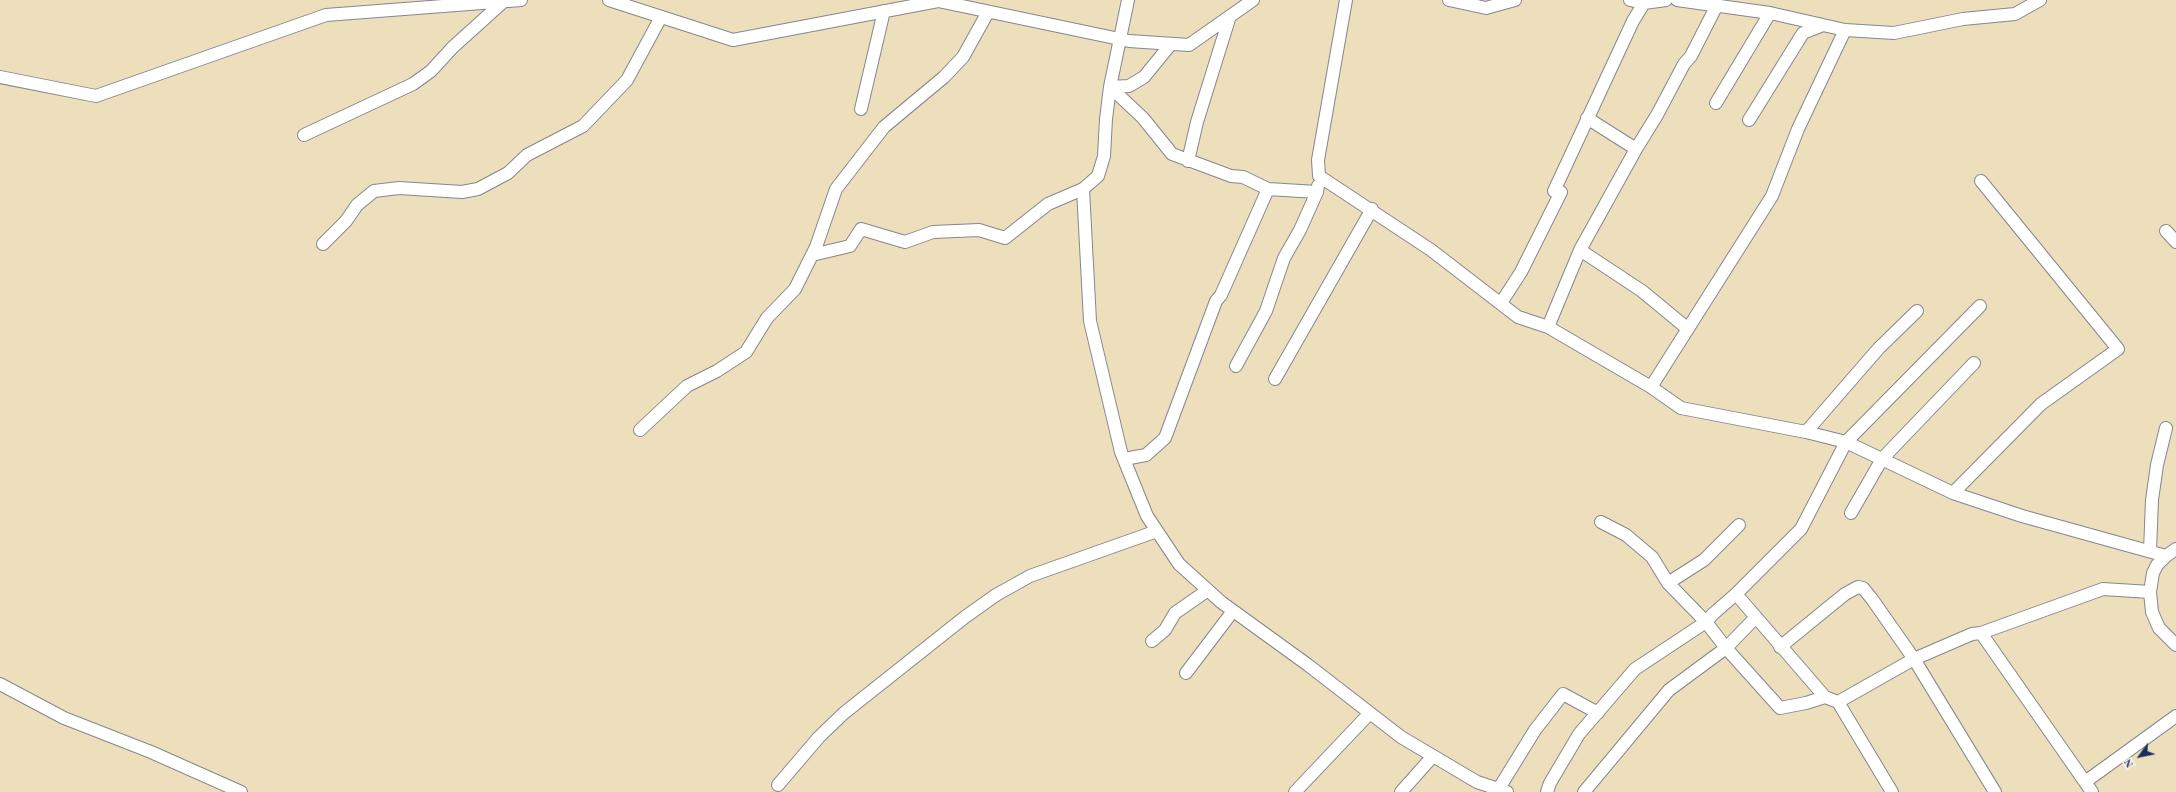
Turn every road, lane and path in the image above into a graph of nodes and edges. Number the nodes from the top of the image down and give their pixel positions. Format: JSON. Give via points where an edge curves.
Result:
{"nodes":[{"id":1,"x":401,"y":0,"type":"edge"},
{"id":2,"x":521,"y":0,"type":"edge"},
{"id":3,"x":609,"y":0,"type":"edge"},
{"id":4,"x":1128,"y":0,"type":"edge"},
{"id":5,"x":1253,"y":0,"type":"edge"},
{"id":6,"x":1346,"y":0,"type":"edge"},
{"id":7,"x":1449,"y":0,"type":"edge"},
{"id":8,"x":1515,"y":0,"type":"edge"},
{"id":9,"x":1630,"y":0,"type":"edge"},
{"id":10,"x":1666,"y":0,"type":"edge"},
{"id":11,"x":1677,"y":0,"type":"edge"},
{"id":12,"x":2040,"y":0,"type":"edge"},
{"id":13,"x":504,"y":1,"type":"junction"},
{"id":14,"x":916,"y":2,"type":"edge"},
{"id":15,"x":1644,"y":4,"type":"junction"},
{"id":16,"x":1717,"y":5,"type":"junction"},
{"id":17,"x":1748,"y":6,"type":"edge"},
{"id":18,"x":414,"y":8,"type":"junction"},
{"id":19,"x":884,"y":11,"type":"junction"},
{"id":20,"x":988,"y":12,"type":"junction"},
{"id":21,"x":1770,"y":14,"type":"junction"},
{"id":22,"x":1230,"y":16,"type":"junction"},
{"id":23,"x":661,"y":17,"type":"junction"},
{"id":24,"x":1823,"y":25,"type":"junction"},
{"id":25,"x":1845,"y":30,"type":"junction"},
{"id":26,"x":1120,"y":39,"type":"junction"},
{"id":27,"x":1171,"y":44,"type":"junction"},
{"id":28,"x":0,"y":77,"type":"edge"},
{"id":29,"x":1110,"y":86,"type":"junction"},
{"id":30,"x":1716,"y":103,"type":"dead end"},
{"id":31,"x":861,"y":109,"type":"dead end"},
{"id":32,"x":1587,"y":118,"type":"junction"},
{"id":33,"x":1749,"y":120,"type":"dead end"},
{"id":34,"x":304,"y":135,"type":"dead end"},
{"id":35,"x":1636,"y":150,"type":"junction"},
{"id":36,"x":1188,"y":161,"type":"junction"},
{"id":37,"x":1319,"y":176,"type":"junction"},
{"id":38,"x":1981,"y":181,"type":"dead end"},
{"id":39,"x":1268,"y":188,"type":"junction"},
{"id":40,"x":1083,"y":189,"type":"junction"},
{"id":41,"x":1317,"y":192,"type":"junction"},
{"id":42,"x":1372,"y":209,"type":"junction"},
{"id":43,"x":2166,"y":232,"type":"dead end"},
{"id":44,"x":2176,"y":242,"type":"edge"},
{"id":45,"x":322,"y":244,"type":"dead end"},
{"id":46,"x":1580,"y":250,"type":"junction"},
{"id":47,"x":812,"y":255,"type":"junction"},
{"id":48,"x":1501,"y":303,"type":"junction"},
{"id":49,"x":1980,"y":306,"type":"dead end"},
{"id":50,"x":1918,"y":311,"type":"dead end"},
{"id":51,"x":1548,"y":327,"type":"junction"},
{"id":52,"x":1688,"y":329,"type":"junction"},
{"id":53,"x":1974,"y":363,"type":"dead end"},
{"id":54,"x":1236,"y":366,"type":"dead end"},
{"id":55,"x":1275,"y":379,"type":"dead end"},
{"id":56,"x":1652,"y":388,"type":"junction"},
{"id":57,"x":2166,"y":428,"type":"dead end"},
{"id":58,"x":640,"y":430,"type":"dead end"},
{"id":59,"x":1806,"y":432,"type":"junction"},
{"id":60,"x":1846,"y":442,"type":"junction"},
{"id":61,"x":1124,"y":459,"type":"junction"},
{"id":62,"x":1882,"y":460,"type":"junction"},
{"id":63,"x":1953,"y":494,"type":"junction"},
{"id":64,"x":1851,"y":513,"type":"dead end"},
{"id":65,"x":1601,"y":522,"type":"dead end"},
{"id":66,"x":1739,"y":525,"type":"dead end"},
{"id":67,"x":1157,"y":532,"type":"junction"},
{"id":68,"x":2150,"y":551,"type":"junction"},
{"id":69,"x":2171,"y":552,"type":"edge"},
{"id":70,"x":1668,"y":583,"type":"junction"},
{"id":71,"x":1208,"y":590,"type":"junction"},
{"id":72,"x":2150,"y":592,"type":"junction"},
{"id":73,"x":1736,"y":594,"type":"junction"},
{"id":74,"x":1233,"y":611,"type":"junction"},
{"id":75,"x":1756,"y":617,"type":"junction"},
{"id":76,"x":1706,"y":622,"type":"junction"},
{"id":77,"x":1981,"y":633,"type":"junction"},
{"id":78,"x":1152,"y":641,"type":"dead end"},
{"id":79,"x":2176,"y":645,"type":"edge"},
{"id":80,"x":1780,"y":647,"type":"junction"},
{"id":81,"x":1726,"y":648,"type":"junction"},
{"id":82,"x":1914,"y":658,"type":"junction"},
{"id":83,"x":1186,"y":673,"type":"dead end"},
{"id":84,"x":0,"y":684,"type":"edge"},
{"id":85,"x":1825,"y":697,"type":"junction"},
{"id":86,"x":1838,"y":702,"type":"junction"},
{"id":87,"x":1598,"y":713,"type":"junction"},
{"id":88,"x":1369,"y":714,"type":"junction"},
{"id":89,"x":2176,"y":716,"type":"edge"},
{"id":90,"x":1433,"y":756,"type":"junction"},
{"id":91,"x":778,"y":785,"type":"dead end"},
{"id":92,"x":2088,"y":787,"type":"edge"},
{"id":93,"x":1503,"y":791,"type":"edge"},
{"id":94,"x":241,"y":792,"type":"edge"},
{"id":95,"x":1295,"y":792,"type":"edge"},
{"id":96,"x":1401,"y":792,"type":"edge"},
{"id":97,"x":1547,"y":792,"type":"edge"},
{"id":98,"x":1584,"y":792,"type":"edge"},
{"id":99,"x":1892,"y":792,"type":"edge"},
{"id":100,"x":1995,"y":792,"type":"edge"}],
"edges":[{"from":1,"to":18,"type":"street"},
{"from":2,"to":13,"type":"street"},
{"from":3,"to":23,"type":"street"},
{"from":4,"to":26,"type":"street"},
{"from":5,"to":22,"type":"street"},
{"from":6,"to":37,"type":"street","via":[[1318,160]]},
{"from":7,"to":8,"type":"street","via":[[1486,8]]},
{"from":9,"to":15,"type":"street"},
{"from":10,"to":15,"type":"street"},
{"from":11,"to":16,"type":"street"},
{"from":12,"to":25,"type":"street","via":[[2014,14],[1963,19],[1894,33]]},
{"from":13,"to":18,"type":"street"},
{"from":13,"to":34,"type":"street","via":[[453,47],[431,71],[413,84]]},
{"from":14,"to":19,"type":"street"},
{"from":14,"to":20,"type":"street","via":[[938,1]]},
{"from":15,"to":32,"type":"street","via":[[1633,21]]},
{"from":16,"to":17,"type":"street"},
{"from":16,"to":35,"type":"street","via":[[1691,56],[1684,64]]},
{"from":17,"to":21,"type":"street"},
{"from":18,"to":28,"type":"street","via":[[326,15],[96,96]]},
{"from":19,"to":23,"type":"street","via":[[733,40]]},
{"from":19,"to":31,"type":"street"},
{"from":20,"to":26,"type":"street"},
{"from":20,"to":47,"type":"street","via":[[963,57],[944,77],[884,127],[836,189]]},
{"from":21,"to":24,"type":"street"},
{"from":21,"to":30,"type":"street"},
{"from":22,"to":27,"type":"street","via":[[1189,45]]},
{"from":22,"to":36,"type":"street","via":[[1197,122]]},
{"from":23,"to":45,"type":"street","via":[[627,80],[583,126],[527,156],[508,173],[478,189],[462,192],[399,188],[374,191]]},
{"from":24,"to":25,"type":"street"},
{"from":24,"to":33,"type":"street","via":[[1803,33]]},
{"from":25,"to":52,"type":"street","via":[[1798,128],[1772,196]]},
{"from":26,"to":27,"type":"street"},
{"from":26,"to":29,"type":"street"},
{"from":27,"to":29,"type":"street","via":[[1144,77],[1129,86]]},
{"from":29,"to":36,"type":"street","via":[[1143,118],[1172,154]]},
{"from":29,"to":40,"type":"street","via":[[1104,156],[1098,176]]},
{"from":32,"to":35,"type":"street"},
{"from":32,"to":48,"type":"street","via":[[1558,192],[1520,272]]},
{"from":35,"to":46,"type":"street"},
{"from":36,"to":39,"type":"street","via":[[1231,176],[1242,177]]},
{"from":37,"to":41,"type":"street"},
{"from":37,"to":42,"type":"street"},
{"from":38,"to":63,"type":"street","via":[[2118,349],[2041,404]]},
{"from":39,"to":41,"type":"street"},
{"from":39,"to":61,"type":"street","via":[[1221,295],[1216,301],[1165,438],[1146,455]]},
{"from":40,"to":47,"type":"street","via":[[1048,204],[1005,238],[979,230],[933,232],[905,242],[861,229],[850,246]]},
{"from":40,"to":61,"type":"street","via":[[1090,321]]},
{"from":41,"to":54,"type":"street","via":[[1284,258],[1266,311]]},
{"from":42,"to":48,"type":"street"},
{"from":42,"to":55,"type":"street"},
{"from":43,"to":44,"type":"street"},
{"from":46,"to":51,"type":"street"},
{"from":46,"to":52,"type":"street","via":[[1642,291]]},
{"from":47,"to":58,"type":"street","via":[[795,289],[767,318],[746,352],[687,386]]},
{"from":48,"to":51,"type":"street","via":[[1518,317]]},
{"from":49,"to":60,"type":"street"},
{"from":50,"to":59,"type":"street","via":[[1879,348]]},
{"from":51,"to":56,"type":"street"},
{"from":52,"to":56,"type":"street"},
{"from":53,"to":62,"type":"street"},
{"from":56,"to":59,"type":"street","via":[[1681,408]]},
{"from":57,"to":68,"type":"street","via":[[2152,500]]},
{"from":59,"to":60,"type":"street"},
{"from":60,"to":62,"type":"street"},
{"from":60,"to":73,"type":"street","via":[[1801,529]]},
{"from":61,"to":67,"type":"street","via":[[1147,516]]},
{"from":62,"to":63,"type":"street"},
{"from":62,"to":64,"type":"street"},
{"from":63,"to":68,"type":"street"},
{"from":65,"to":70,"type":"street","via":[[1626,536],[1652,557]]},
{"from":66,"to":70,"type":"street","via":[[1704,560]]},
{"from":67,"to":71,"type":"street","via":[[1179,564]]},
{"from":67,"to":91,"type":"street","via":[[1030,576],[996,595],[844,713],[819,737]]},
{"from":68,"to":69,"type":"street"},
{"from":69,"to":72,"type":"street","via":[[2152,573]]},
{"from":70,"to":76,"type":"street"},
{"from":71,"to":74,"type":"street"},
{"from":71,"to":78,"type":"street","via":[[1176,614],[1165,630]]},
{"from":72,"to":77,"type":"street","via":[[2103,589]]},
{"from":72,"to":79,"type":"street","via":[[2152,612],[2159,628]]},
{"from":73,"to":75,"type":"street"},
{"from":73,"to":76,"type":"street"},
{"from":74,"to":83,"type":"street"},
{"from":74,"to":88,"type":"street","via":[[1308,665]]},
{"from":75,"to":80,"type":"street"},
{"from":75,"to":81,"type":"street"},
{"from":76,"to":81,"type":"street"},
{"from":76,"to":87,"type":"street","via":[[1635,669]]},
{"from":77,"to":82,"type":"street","via":[[1972,634]]},
{"from":77,"to":92,"type":"street"},
{"from":80,"to":82,"type":"street","via":[[1813,619],[1858,587],[1863,588],[1872,598]]},
{"from":80,"to":85,"type":"street"},
{"from":81,"to":85,"type":"street","via":[[1780,708]]},
{"from":81,"to":98,"type":"street","via":[[1669,690]]},
{"from":82,"to":86,"type":"street"},
{"from":82,"to":100,"type":"street"},
{"from":84,"to":94,"type":"street","via":[[64,718],[151,752]]},
{"from":85,"to":86,"type":"street"},
{"from":86,"to":99,"type":"street"},
{"from":87,"to":93,"type":"street","via":[[1563,694],[1535,730]]},
{"from":87,"to":97,"type":"street","via":[[1579,734]]},
{"from":88,"to":90,"type":"street","via":[[1401,738]]},
{"from":88,"to":95,"type":"street"},
{"from":89,"to":92,"type":"street"},
{"from":90,"to":93,"type":"street","via":[[1477,782]]},
{"from":90,"to":96,"type":"street"}]}
